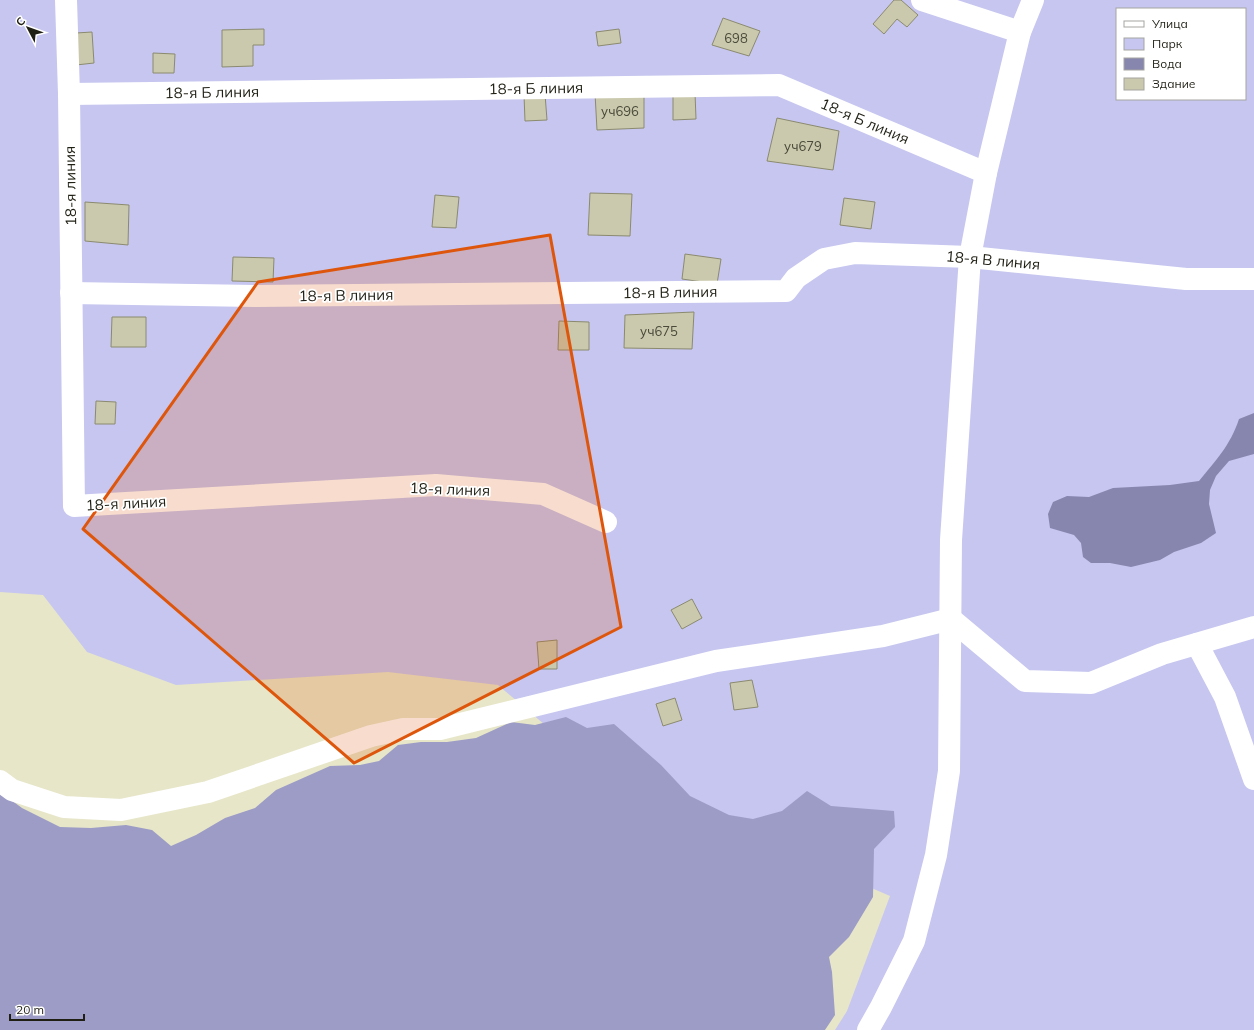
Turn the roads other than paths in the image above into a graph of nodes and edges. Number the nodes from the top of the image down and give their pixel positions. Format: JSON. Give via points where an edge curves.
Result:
{"nodes":[{"id":1,"x":66,"y":0,"type":"edge"},
{"id":2,"x":922,"y":0,"type":"edge"},
{"id":3,"x":1033,"y":0,"type":"edge"},
{"id":4,"x":1020,"y":32,"type":"junction"},
{"id":5,"x":69,"y":94,"type":"junction"},
{"id":6,"x":986,"y":172,"type":"junction"},
{"id":7,"x":970,"y":257,"type":"junction"},
{"id":8,"x":1254,"y":280,"type":"edge"},
{"id":9,"x":72,"y":293,"type":"junction"},
{"id":10,"x":606,"y":522,"type":"dead end"},
{"id":11,"x":951,"y":619,"type":"junction"},
{"id":12,"x":1254,"y":627,"type":"edge"},
{"id":13,"x":1196,"y":644,"type":"junction"},
{"id":14,"x":1254,"y":779,"type":"edge"},
{"id":15,"x":0,"y":781,"type":"edge"},
{"id":16,"x":868,"y":1030,"type":"edge"}],
"edges":[{"from":1,"to":5,"type":"street","name":"18-я линия"},
{"from":2,"to":4,"type":"street"},
{"from":3,"to":4,"type":"street"},
{"from":4,"to":6,"type":"street"},
{"from":5,"to":6,"type":"street","name":"18-я Б линия","via":[[779,85]]},
{"from":5,"to":9,"type":"street","name":"18-я линия"},
{"from":6,"to":7,"type":"street"},
{"from":7,"to":8,"type":"street","name":"18-я В линия","via":[[1186,278]]},
{"from":7,"to":9,"type":"street","name":"18-я В линия","via":[[855,253],[824,259],[796,278],[786,291],[255,296]]},
{"from":7,"to":11,"type":"street","via":[[951,540]]},
{"from":9,"to":10,"type":"street","name":"18-я линия","via":[[74,506],[436,485],[543,494]]},
{"from":11,"to":13,"type":"street","via":[[1025,681],[1090,684],[1162,654]]},
{"from":11,"to":15,"type":"street","via":[[883,636],[716,661],[440,730],[403,729],[371,736],[208,792],[120,810],[64,808],[12,790]]},
{"from":11,"to":16,"type":"street","via":[[949,771],[936,855],[914,941]]},
{"from":12,"to":13,"type":"street"},
{"from":13,"to":14,"type":"street","via":[[1225,697]]}]}
